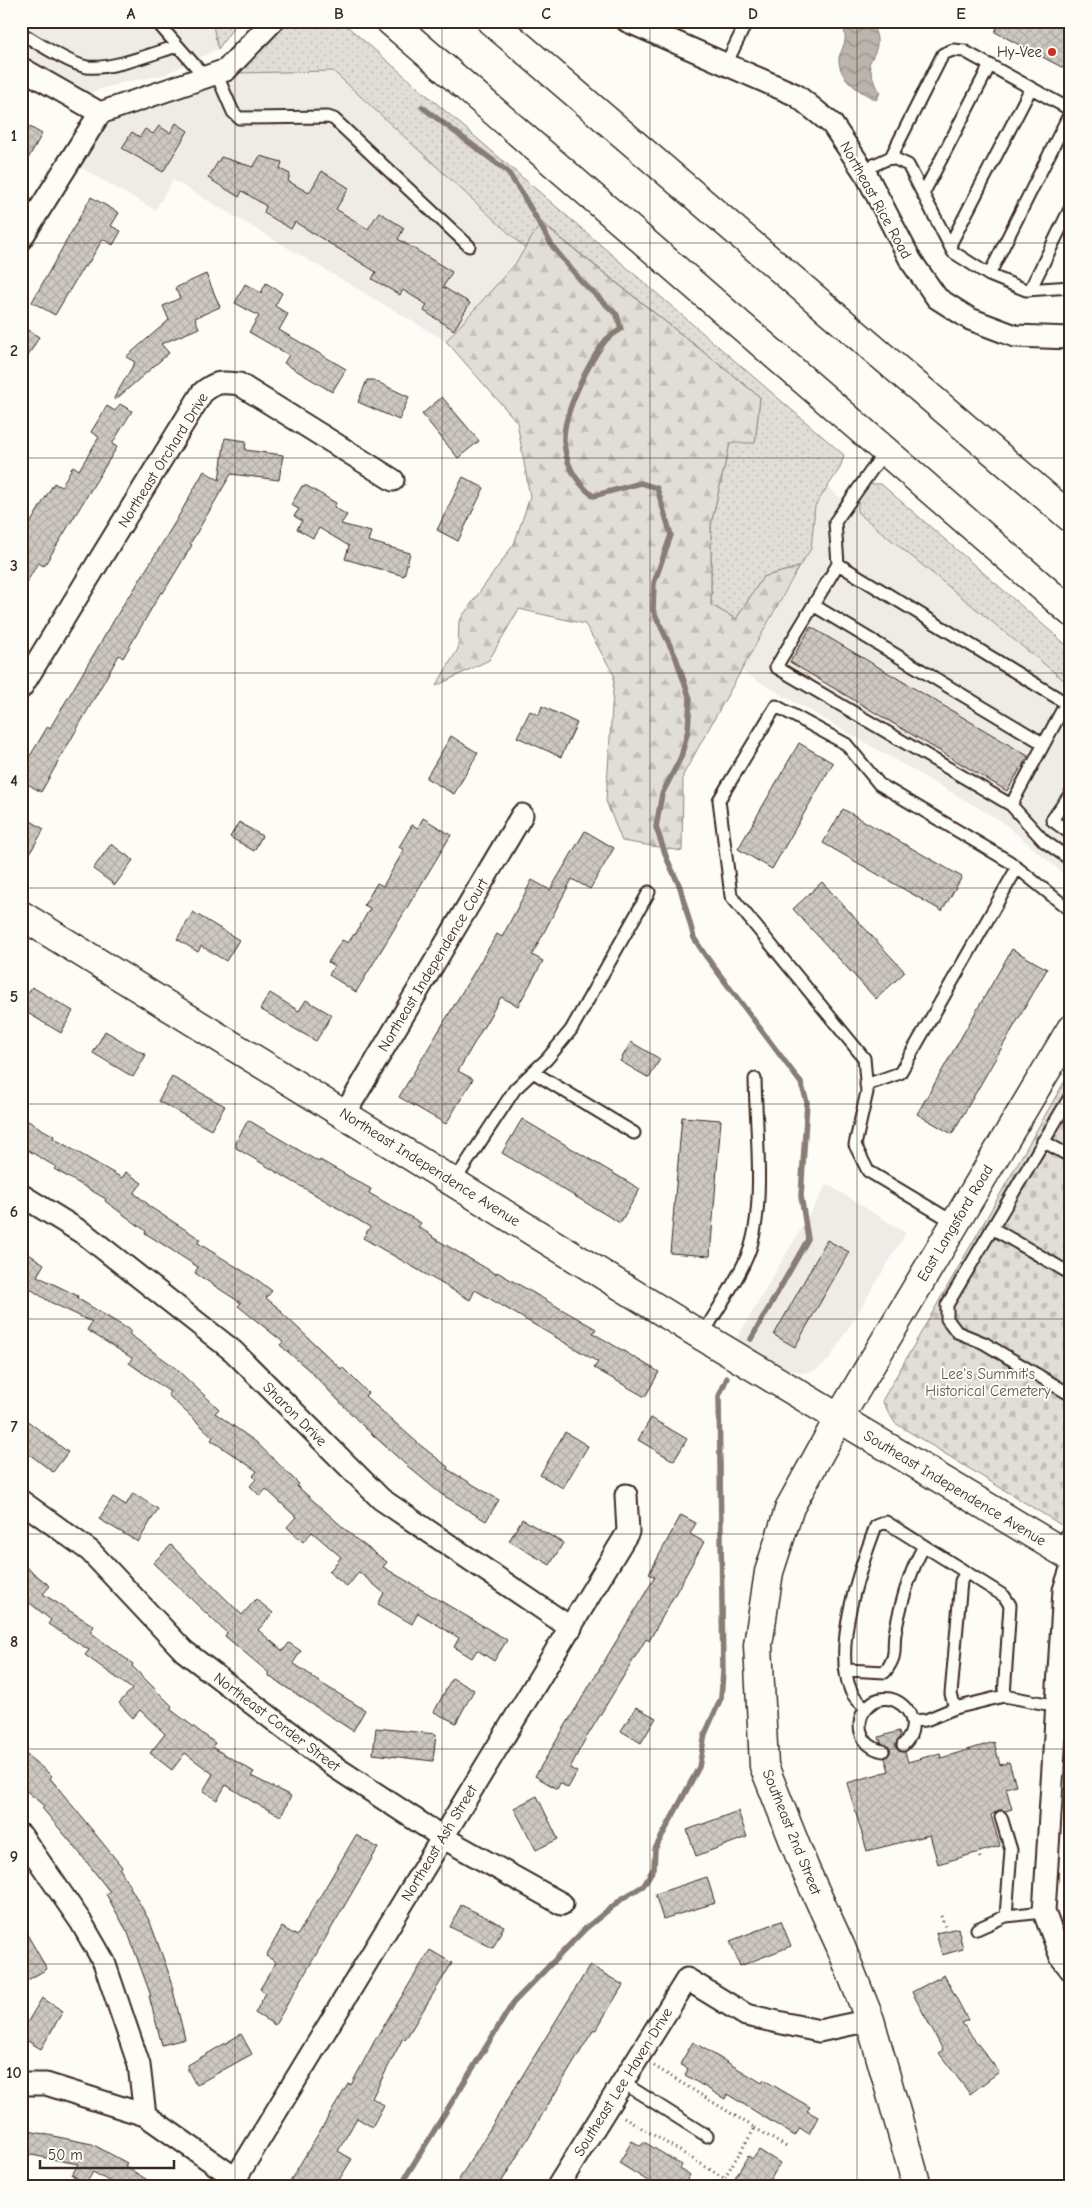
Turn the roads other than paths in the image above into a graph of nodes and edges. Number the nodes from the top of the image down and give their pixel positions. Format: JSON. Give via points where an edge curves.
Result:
{"nodes":[{"id":1,"x":156,"y":21,"type":"edge"},
{"id":2,"x":274,"y":21,"type":"edge"},
{"id":3,"x":390,"y":21,"type":"edge"},
{"id":4,"x":492,"y":21,"type":"edge"},
{"id":5,"x":747,"y":21,"type":"edge"},
{"id":6,"x":635,"y":23,"type":"edge"},
{"id":7,"x":21,"y":33,"type":"edge"},
{"id":8,"x":178,"y":46,"type":"junction"},
{"id":9,"x":726,"y":64,"type":"junction"},
{"id":10,"x":990,"y":65,"type":"junction"},
{"id":11,"x":21,"y":68,"type":"edge"},
{"id":12,"x":210,"y":75,"type":"junction"},
{"id":13,"x":1031,"y":88,"type":"junction"},
{"id":14,"x":1071,"y":111,"type":"edge"},
{"id":15,"x":100,"y":112,"type":"junction"},
{"id":16,"x":891,"y":157,"type":"junction"},
{"id":17,"x":863,"y":170,"type":"junction"},
{"id":18,"x":923,"y":194,"type":"junction"},
{"id":19,"x":1071,"y":208,"type":"edge"},
{"id":20,"x":21,"y":239,"type":"edge"},
{"id":21,"x":950,"y":245,"type":"junction"},
{"id":22,"x":469,"y":246,"type":"dead end"},
{"id":23,"x":989,"y":275,"type":"junction"},
{"id":24,"x":1071,"y":287,"type":"edge"},
{"id":25,"x":1030,"y":290,"type":"junction"},
{"id":26,"x":1071,"y":338,"type":"edge"},
{"id":27,"x":885,"y":451,"type":"junction"},
{"id":28,"x":393,"y":480,"type":"dead end"},
{"id":29,"x":1071,"y":518,"type":"edge"},
{"id":30,"x":838,"y":564,"type":"junction"},
{"id":31,"x":813,"y":605,"type":"junction"},
{"id":32,"x":1071,"y":612,"type":"edge"},
{"id":33,"x":21,"y":688,"type":"edge"},
{"id":34,"x":1069,"y":705,"type":"edge"},
{"id":35,"x":1044,"y":744,"type":"junction"},
{"id":36,"x":1071,"y":793,"type":"edge"},
{"id":37,"x":1011,"y":805,"type":"junction"},
{"id":38,"x":522,"y":816,"type":"dead end"},
{"id":39,"x":1071,"y":834,"type":"edge"},
{"id":40,"x":1071,"y":860,"type":"edge"},
{"id":41,"x":1017,"y":868,"type":"junction"},
{"id":42,"x":649,"y":892,"type":"dead end"},
{"id":43,"x":1071,"y":911,"type":"edge"},
{"id":44,"x":23,"y":919,"type":"edge"},
{"id":45,"x":1071,"y":1029,"type":"edge"},
{"id":46,"x":532,"y":1072,"type":"junction"},
{"id":47,"x":755,"y":1079,"type":"dead end"},
{"id":48,"x":866,"y":1085,"type":"junction"},
{"id":49,"x":1071,"y":1095,"type":"edge"},
{"id":50,"x":344,"y":1114,"type":"junction"},
{"id":51,"x":634,"y":1133,"type":"dead end"},
{"id":52,"x":1043,"y":1141,"type":"junction"},
{"id":53,"x":1071,"y":1158,"type":"edge"},
{"id":54,"x":454,"y":1182,"type":"junction"},
{"id":55,"x":21,"y":1195,"type":"edge"},
{"id":56,"x":955,"y":1223,"type":"junction"},
{"id":57,"x":992,"y":1228,"type":"junction"},
{"id":58,"x":1071,"y":1274,"type":"edge"},
{"id":59,"x":702,"y":1336,"type":"junction"},
{"id":60,"x":1071,"y":1395,"type":"edge"},
{"id":61,"x":839,"y":1418,"type":"junction"},
{"id":62,"x":626,"y":1495,"type":"dead end"},
{"id":63,"x":21,"y":1502,"type":"edge"},
{"id":64,"x":924,"y":1546,"type":"junction"},
{"id":65,"x":1068,"y":1551,"type":"edge"},
{"id":66,"x":966,"y":1572,"type":"junction"},
{"id":67,"x":571,"y":1628,"type":"junction"},
{"id":68,"x":847,"y":1670,"type":"junction"},
{"id":69,"x":1004,"y":1696,"type":"junction"},
{"id":70,"x":1058,"y":1706,"type":"junction"},
{"id":71,"x":866,"y":1708,"type":"junction"},
{"id":72,"x":955,"y":1708,"type":"junction"},
{"id":73,"x":912,"y":1720,"type":"junction"},
{"id":74,"x":903,"y":1745,"type":"dead end"},
{"id":75,"x":883,"y":1751,"type":"dead end"},
{"id":76,"x":1001,"y":1818,"type":"dead end"},
{"id":77,"x":21,"y":1835,"type":"edge"},
{"id":78,"x":442,"y":1837,"type":"junction"},
{"id":79,"x":562,"y":1904,"type":"dead end"},
{"id":80,"x":1044,"y":1912,"type":"junction"},
{"id":81,"x":1006,"y":1916,"type":"junction"},
{"id":82,"x":977,"y":1929,"type":"dead end"},
{"id":83,"x":1071,"y":1970,"type":"edge"},
{"id":84,"x":870,"y":2020,"type":"junction"},
{"id":85,"x":622,"y":2082,"type":"junction"},
{"id":86,"x":21,"y":2084,"type":"edge"},
{"id":87,"x":145,"y":2115,"type":"junction"},
{"id":88,"x":708,"y":2136,"type":"dead end"},
{"id":89,"x":233,"y":2182,"type":"edge"},
{"id":90,"x":558,"y":2186,"type":"edge"},
{"id":91,"x":917,"y":2186,"type":"edge"}],
"edges":[{"from":1,"to":8,"type":"lane"},
{"from":2,"to":12,"type":"street","via":[[226,70]]},
{"from":3,"to":27,"type":"street"},
{"from":4,"to":29,"type":"street"},
{"from":5,"to":9,"type":"lane"},
{"from":6,"to":9,"type":"street","name":"Northeast Rice Road"},
{"from":7,"to":8,"type":"lane","via":[[61,56],[87,66],[121,64]]},
{"from":8,"to":12,"type":"lane"},
{"from":9,"to":17,"type":"street","name":"Northeast Rice Road","via":[[796,95],[832,124]]},
{"from":10,"to":13,"type":"lane"},
{"from":10,"to":16,"type":"lane","via":[[964,51],[953,50],[943,54]]},
{"from":10,"to":18,"type":"lane"},
{"from":11,"to":15,"type":"street"},
{"from":12,"to":15,"type":"street"},
{"from":12,"to":22,"type":"lane","via":[[239,118],[328,117],[334,120]]},
{"from":13,"to":14,"type":"lane"},
{"from":13,"to":21,"type":"lane"},
{"from":14,"to":23,"type":"lane"},
{"from":15,"to":20,"type":"street"},
{"from":16,"to":17,"type":"lane"},
{"from":16,"to":18,"type":"lane","via":[[908,165]]},
{"from":17,"to":26,"type":"street","name":"Northeast Rice Road","via":[[911,261],[937,298],[970,319],[1016,336]]},
{"from":18,"to":21,"type":"lane"},
{"from":19,"to":25,"type":"lane"},
{"from":21,"to":23,"type":"lane","via":[[953,252]]},
{"from":23,"to":25,"type":"lane"},
{"from":24,"to":25,"type":"lane"},
{"from":27,"to":30,"type":"lane","via":[[835,522]]},
{"from":27,"to":32,"type":"street"},
{"from":28,"to":33,"type":"street","name":"Northeast Orchard Drive","via":[[239,384],[213,384],[202,393]]},
{"from":30,"to":31,"type":"lane"},
{"from":30,"to":34,"type":"lane"},
{"from":31,"to":35,"type":"lane"},
{"from":31,"to":37,"type":"lane","via":[[776,667]]},
{"from":34,"to":35,"type":"lane"},
{"from":35,"to":37,"type":"lane"},
{"from":36,"to":39,"type":"lane","via":[[1052,820]]},
{"from":37,"to":40,"type":"lane","via":[[1044,841]]},
{"from":38,"to":50,"type":"street","name":"Northeast Independence Court"},
{"from":41,"to":43,"type":"lane"},
{"from":41,"to":48,"type":"lane","via":[[900,1072]]},
{"from":41,"to":48,"type":"lane","via":[[879,784],[846,744],[776,706],[719,800],[731,896],[864,1058]]},
{"from":42,"to":46,"type":"lane","via":[[571,1030]]},
{"from":44,"to":50,"type":"street","name":"Northeast Independence Avenue"},
{"from":45,"to":56,"type":"street","name":"East Langsford Road"},
{"from":46,"to":51,"type":"lane"},
{"from":46,"to":54,"type":"lane","via":[[515,1089]]},
{"from":47,"to":59,"type":"lane","via":[[758,1200],[752,1242],[747,1258]]},
{"from":48,"to":56,"type":"lane","via":[[855,1145],[868,1171]]},
{"from":49,"to":52,"type":"lane"},
{"from":50,"to":54,"type":"street","name":"Northeast Independence Avenue"},
{"from":52,"to":53,"type":"lane"},
{"from":52,"to":57,"type":"lane"},
{"from":54,"to":59,"type":"street","name":"Northeast Independence Avenue"},
{"from":55,"to":67,"type":"street","name":"Sharon Drive","via":[[86,1235],[233,1351],[381,1499]]},
{"from":56,"to":61,"type":"street","name":"East Langsford Road"},
{"from":57,"to":58,"type":"lane"},
{"from":57,"to":60,"type":"lane","via":[[948,1305],[947,1320],[957,1332],[984,1343]]},
{"from":59,"to":61,"type":"street","name":"Northeast Independence Avenue"},
{"from":61,"to":65,"type":"street","name":"Southeast Independence Avenue"},
{"from":61,"to":84,"type":"street","name":"Southeast 2nd Street","via":[[790,1507],[769,1572],[758,1645],[764,1766]]},
{"from":62,"to":67,"type":"street","name":"Northeast Ash Street","via":[[628,1532]]},
{"from":63,"to":78,"type":"street","name":"Northeast Corder Street","via":[[90,1551],[184,1651],[335,1767]]},
{"from":64,"to":66,"type":"lane"},
{"from":64,"to":68,"type":"lane","via":[[904,1591],[895,1631],[894,1660],[885,1672]]},
{"from":64,"to":68,"type":"lane","via":[[886,1522],[876,1526],[860,1568],[849,1614],[845,1648]]},
{"from":65,"to":70,"type":"street"},
{"from":66,"to":69,"type":"lane","via":[[1004,1596],[1010,1604]]},
{"from":66,"to":72,"type":"lane","via":[[961,1581],[951,1694]]},
{"from":67,"to":78,"type":"street","name":"Northeast Ash Street"},
{"from":68,"to":71,"type":"lane","via":[[851,1692]]},
{"from":69,"to":70,"type":"lane"},
{"from":69,"to":72,"type":"lane"},
{"from":70,"to":80,"type":"street"},
{"from":71,"to":73,"type":"lane","via":[[876,1701],[893,1700],[908,1710]]},
{"from":71,"to":75,"type":"lane","via":[[860,1724],[862,1735],[869,1745]]},
{"from":72,"to":73,"type":"lane","via":[[926,1720]]},
{"from":73,"to":74,"type":"lane","via":[[911,1732]]},
{"from":76,"to":81,"type":"lane","via":[[1011,1850]]},
{"from":77,"to":87,"type":"street","via":[[81,1922],[104,1962],[139,2065]]},
{"from":78,"to":79,"type":"street","name":"Northeast Corder Street"},
{"from":78,"to":89,"type":"street","name":"Northeast Ash Street"},
{"from":80,"to":81,"type":"lane"},
{"from":80,"to":83,"type":"street","via":[[1061,1958]]},
{"from":81,"to":82,"type":"lane"},
{"from":84,"to":85,"type":"street","name":"Southeast Lee Haven Drive","via":[[819,2031],[746,2015],[687,1979]]},
{"from":84,"to":91,"type":"street","name":"Southeast 2nd Street"},
{"from":85,"to":88,"type":"lane"},
{"from":85,"to":90,"type":"street","name":"Southeast Lee Haven Drive"},
{"from":86,"to":87,"type":"street","via":[[46,2084]]},
{"from":87,"to":89,"type":"street"}]}
